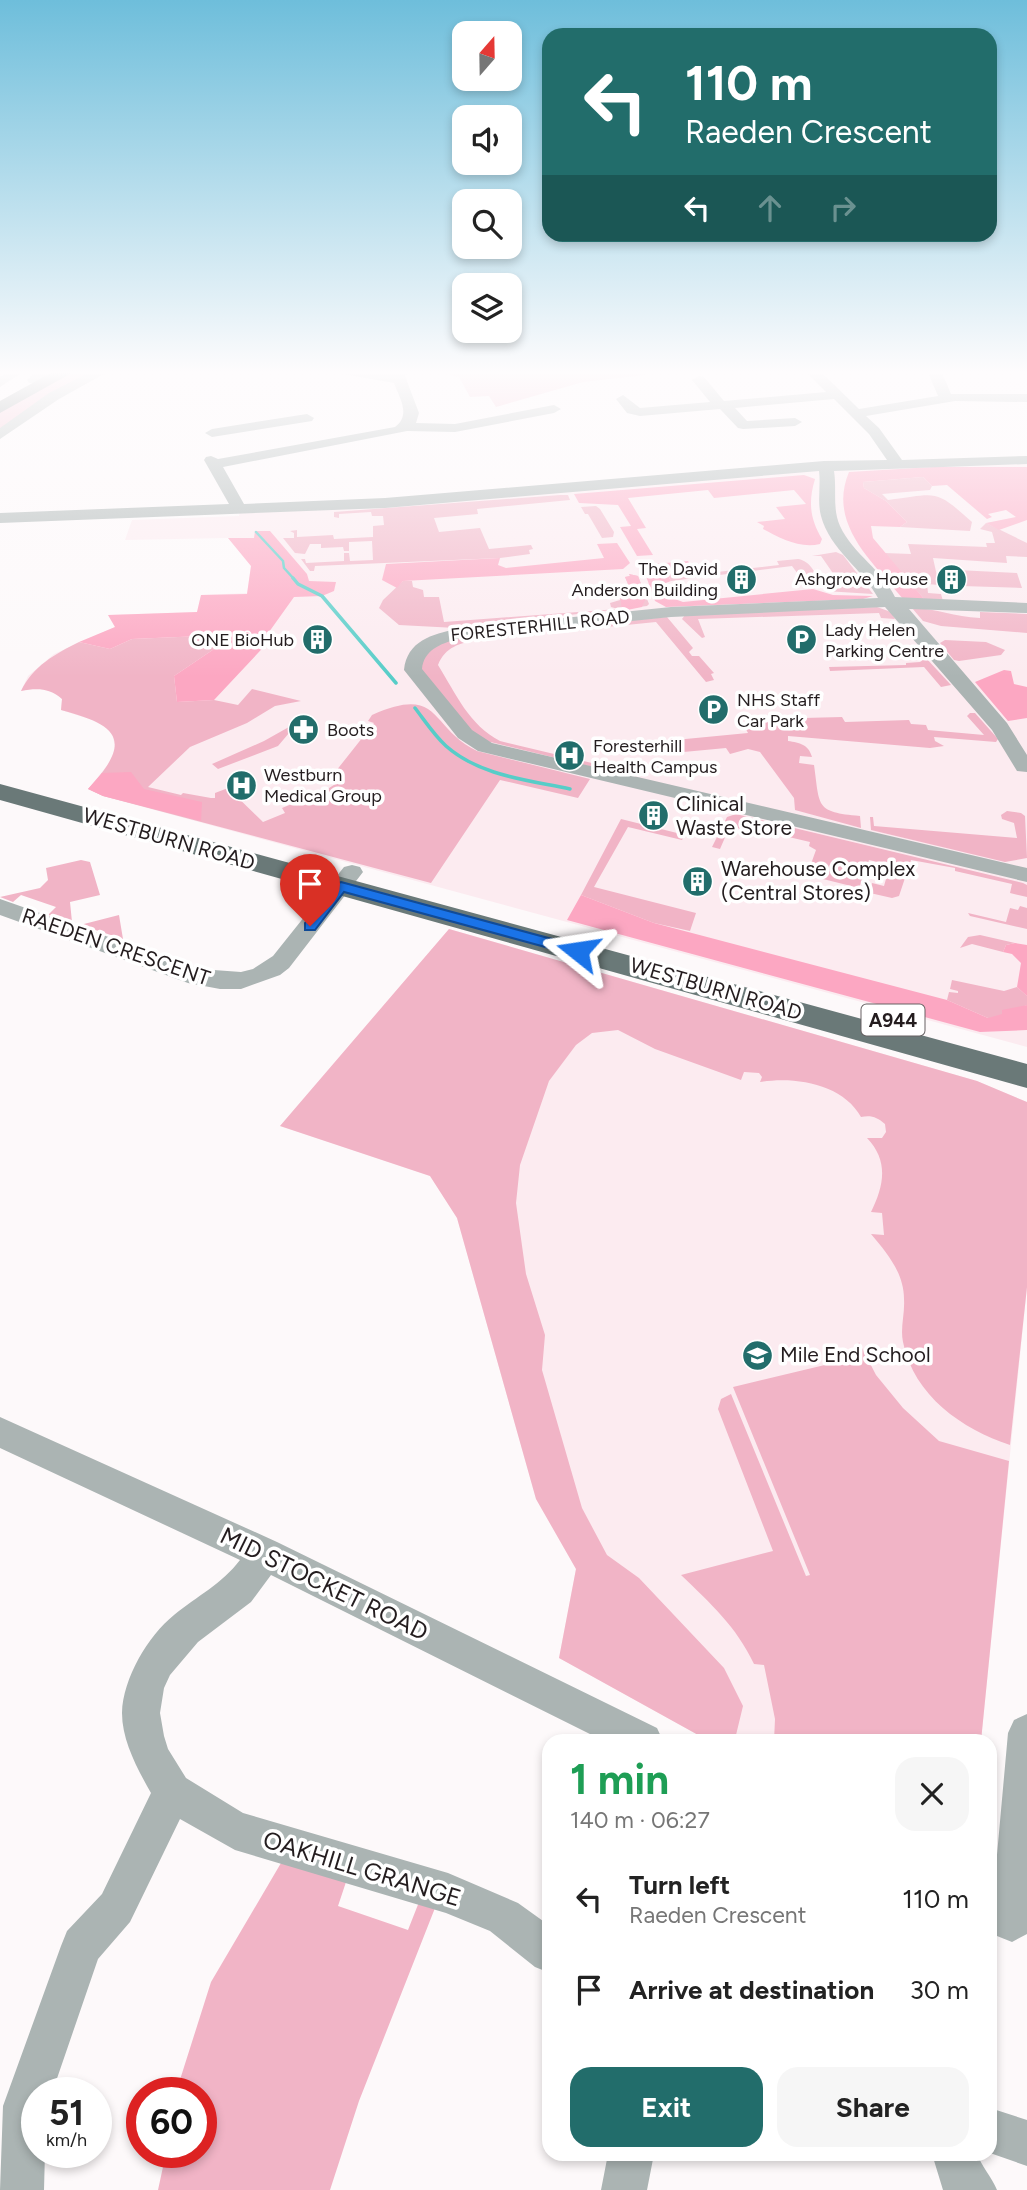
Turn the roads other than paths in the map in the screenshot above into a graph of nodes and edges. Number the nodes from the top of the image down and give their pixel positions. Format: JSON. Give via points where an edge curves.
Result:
{"nodes":[{"id":1,"x":219,"y":472,"type":"edge"},
{"id":2,"x":743,"y":472,"type":"edge"},
{"id":3,"x":828,"y":472,"type":"edge"},
{"id":4,"x":232,"y":493,"type":"junction"},
{"id":5,"x":0,"y":506,"type":"edge"},
{"id":6,"x":240,"y":510,"type":"junction"},
{"id":7,"x":0,"y":517,"type":"edge"},
{"id":8,"x":887,"y":601,"type":"junction"},
{"id":9,"x":1027,"y":608,"type":"edge"},
{"id":10,"x":1025,"y":771,"type":"edge"},
{"id":11,"x":0,"y":776,"type":"edge"},
{"id":12,"x":0,"y":792,"type":"edge"},
{"id":13,"x":1027,"y":875,"type":"edge"},
{"id":14,"x":346,"y":879,"type":"junction"},
{"id":15,"x":0,"y":907,"type":"edge"},
{"id":16,"x":1027,"y":1058,"type":"edge"},
{"id":17,"x":1027,"y":1076,"type":"edge"},
{"id":18,"x":3,"y":1440,"type":"edge"},
{"id":19,"x":265,"y":1554,"type":"junction"},
{"id":20,"x":1027,"y":1732,"type":"edge"},
{"id":21,"x":630,"y":1734,"type":"edge"},
{"id":22,"x":172,"y":1792,"type":"junction"},
{"id":23,"x":1010,"y":1920,"type":"edge"},
{"id":24,"x":542,"y":1946,"type":"edge"},
{"id":25,"x":997,"y":2132,"type":"edge"},
{"id":26,"x":1027,"y":2143,"type":"edge"},
{"id":27,"x":630,"y":2161,"type":"edge"},
{"id":28,"x":957,"y":2161,"type":"edge"},
{"id":29,"x":21,"y":2190,"type":"edge"},
{"id":30,"x":624,"y":2190,"type":"edge"},
{"id":31,"x":974,"y":2190,"type":"edge"}],
"edges":[{"from":1,"to":4,"type":"street"},
{"from":2,"to":6,"type":"street","via":[[451,498]]},
{"from":3,"to":8,"type":"street","via":[[828,514],[834,529]]},
{"from":4,"to":5,"type":"street","via":[[184,502]]},
{"from":4,"to":6,"type":"street"},
{"from":6,"to":7,"type":"street"},
{"from":8,"to":9,"type":"street"},
{"from":8,"to":10,"type":"street","via":[[991,716]]},
{"from":8,"to":13,"type":"street","name":"FORESTERHILL ROAD","via":[[671,612],[457,634],[426,645],[414,658],[413,670],[465,734],[485,747]]},
{"from":11,"to":14,"type":"main road","name":"WESTBURN ROAD","number":"A944"},
{"from":12,"to":14,"type":"main road","name":"WESTBURN ROAD","number":"A944"},
{"from":14,"to":15,"type":"street","name":"RAEDEN CRESCENT","via":[[281,962],[268,973],[233,982],[197,977]]},
{"from":14,"to":16,"type":"main road","name":"WESTBURN ROAD","number":"A944"},
{"from":14,"to":17,"type":"main road","name":"WESTBURN ROAD","number":"A944"},
{"from":18,"to":19,"type":"street","name":"MID STOCKET ROAD"},
{"from":19,"to":21,"type":"street","name":"MID STOCKET ROAD"},
{"from":19,"to":22,"type":"street","name":"OAKHILL GRANGE","via":[[239,1590],[171,1644],[146,1686],[141,1713],[145,1736]]},
{"from":20,"to":23,"type":"street"},
{"from":22,"to":24,"type":"street","name":"OAKHILL GRANGE","via":[[235,1830],[448,1893],[504,1917]]},
{"from":22,"to":29,"type":"street","via":[[117,1908],[82,1946],[24,2106]]},
{"from":25,"to":26,"type":"street"},
{"from":27,"to":30,"type":"street"},
{"from":28,"to":31,"type":"street","via":[[960,2174]]}]}
